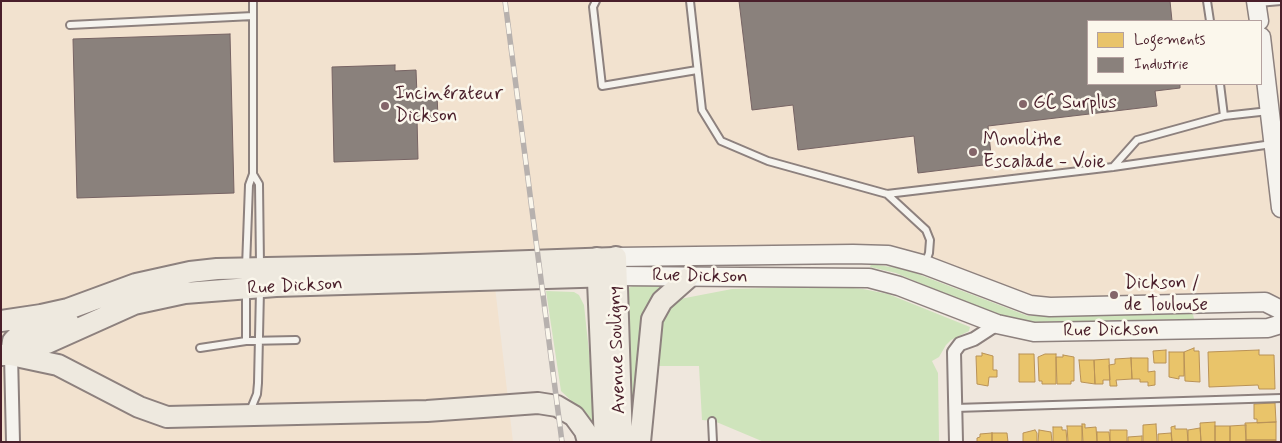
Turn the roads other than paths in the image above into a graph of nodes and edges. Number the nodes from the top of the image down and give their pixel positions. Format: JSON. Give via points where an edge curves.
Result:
{"nodes":[{"id":1,"x":253,"y":1,"type":"edge"},
{"id":2,"x":596,"y":1,"type":"edge"},
{"id":3,"x":690,"y":1,"type":"edge"},
{"id":4,"x":1208,"y":1,"type":"edge"},
{"id":5,"x":1281,"y":1,"type":"edge"},
{"id":6,"x":1257,"y":2,"type":"edge"},
{"id":7,"x":254,"y":16,"type":"junction"},
{"id":8,"x":1210,"y":20,"type":"edge"},
{"id":9,"x":1259,"y":20,"type":"edge"},
{"id":10,"x":70,"y":25,"type":"dead end"},
{"id":11,"x":1262,"y":57,"type":"edge"},
{"id":12,"x":697,"y":70,"type":"junction"},
{"id":13,"x":1263,"y":77,"type":"edge"},
{"id":14,"x":1220,"y":85,"type":"edge"},
{"id":15,"x":1270,"y":111,"type":"junction"},
{"id":16,"x":1224,"y":116,"type":"junction"},
{"id":17,"x":1274,"y":144,"type":"junction"},
{"id":18,"x":1113,"y":167,"type":"junction"},
{"id":19,"x":253,"y":174,"type":"junction"},
{"id":20,"x":887,"y":194,"type":"junction"},
{"id":21,"x":1281,"y":208,"type":"edge"},
{"id":22,"x":925,"y":265,"type":"junction"},
{"id":23,"x":607,"y":267,"type":"junction"},
{"id":24,"x":253,"y":278,"type":"junction"},
{"id":25,"x":688,"y":278,"type":"junction"},
{"id":26,"x":155,"y":280,"type":"junction"},
{"id":27,"x":1281,"y":310,"type":"edge"},
{"id":28,"x":1,"y":321,"type":"edge"},
{"id":29,"x":997,"y":324,"type":"junction"},
{"id":30,"x":1281,"y":324,"type":"edge"},
{"id":31,"x":260,"y":340,"type":"junction"},
{"id":32,"x":296,"y":340,"type":"dead end"},
{"id":33,"x":246,"y":341,"type":"junction"},
{"id":34,"x":200,"y":348,"type":"dead end"},
{"id":35,"x":6,"y":355,"type":"edge"},
{"id":36,"x":1281,"y":398,"type":"edge"},
{"id":37,"x":955,"y":408,"type":"junction"},
{"id":38,"x":246,"y":417,"type":"junction"},
{"id":39,"x":712,"y":421,"type":"dead end"},
{"id":40,"x":13,"y":442,"type":"edge"},
{"id":41,"x":588,"y":442,"type":"edge"},
{"id":42,"x":605,"y":442,"type":"edge"},
{"id":43,"x":622,"y":442,"type":"edge"},
{"id":44,"x":640,"y":442,"type":"edge"},
{"id":45,"x":714,"y":442,"type":"edge"},
{"id":46,"x":956,"y":442,"type":"edge"}],
"edges":[{"from":1,"to":7,"type":"lane"},
{"from":2,"to":12,"type":"lane","via":[[593,7],[602,86]]},
{"from":3,"to":12,"type":"lane"},
{"from":4,"to":8,"type":"lane"},
{"from":5,"to":6,"type":"lane"},
{"from":6,"to":9,"type":"main road"},
{"from":7,"to":10,"type":"lane"},
{"from":7,"to":19,"type":"lane"},
{"from":11,"to":13,"type":"main road"},
{"from":12,"to":20,"type":"lane","via":[[702,110],[721,141],[768,161]]},
{"from":13,"to":15,"type":"main road"},
{"from":14,"to":16,"type":"lane"},
{"from":15,"to":16,"type":"lane"},
{"from":15,"to":17,"type":"main road"},
{"from":16,"to":18,"type":"lane","via":[[1137,140]]},
{"from":17,"to":18,"type":"lane"},
{"from":17,"to":21,"type":"main road"},
{"from":18,"to":20,"type":"lane"},
{"from":19,"to":24,"type":"lane","via":[[249,185]]},
{"from":19,"to":24,"type":"lane","via":[[259,184]]},
{"from":20,"to":22,"type":"lane","via":[[926,230],[930,240]]},
{"from":22,"to":23,"type":"main road","name":"Rue Dickson","via":[[888,255],[853,254]]},
{"from":22,"to":27,"type":"main road","name":"Rue Dickson","via":[[1030,306],[1266,302]]},
{"from":23,"to":24,"type":"main road","name":"Rue Dickson"},
{"from":23,"to":25,"type":"main road","name":"Rue Dickson"},
{"from":23,"to":42,"type":"main road","name":"Avenue Souligny"},
{"from":23,"to":43,"type":"main road","name":"Avenue Souligny"},
{"from":24,"to":26,"type":"main road","name":"Rue Dickson","via":[[190,272]]},
{"from":24,"to":31,"type":"lane"},
{"from":24,"to":33,"type":"lane"},
{"from":24,"to":35,"type":"main road","name":"Rue Dickson","via":[[142,302],[70,334]]},
{"from":25,"to":29,"type":"main road","name":"Rue Dickson","via":[[868,278],[899,286]]},
{"from":25,"to":44,"type":"main road","via":[[662,301],[652,320]]},
{"from":26,"to":28,"type":"main road","name":"Rue Dickson","via":[[59,311]]},
{"from":26,"to":35,"type":"main road","via":[[66,322],[17,337]]},
{"from":29,"to":30,"type":"main road","name":"Rue Dickson","via":[[1024,331],[1053,333],[1268,328]]},
{"from":29,"to":37,"type":"street","via":[[956,347]]},
{"from":31,"to":32,"type":"lane"},
{"from":31,"to":33,"type":"lane"},
{"from":31,"to":38,"type":"lane","via":[[257,394]]},
{"from":33,"to":34,"type":"lane"},
{"from":35,"to":38,"type":"main road","via":[[58,366],[139,407],[167,417]]},
{"from":35,"to":40,"type":"street"},
{"from":36,"to":37,"type":"lane"},
{"from":37,"to":46,"type":"street"},
{"from":38,"to":41,"type":"main road","via":[[538,403],[557,406],[574,416],[585,431]]},
{"from":39,"to":45,"type":"lane"}]}
